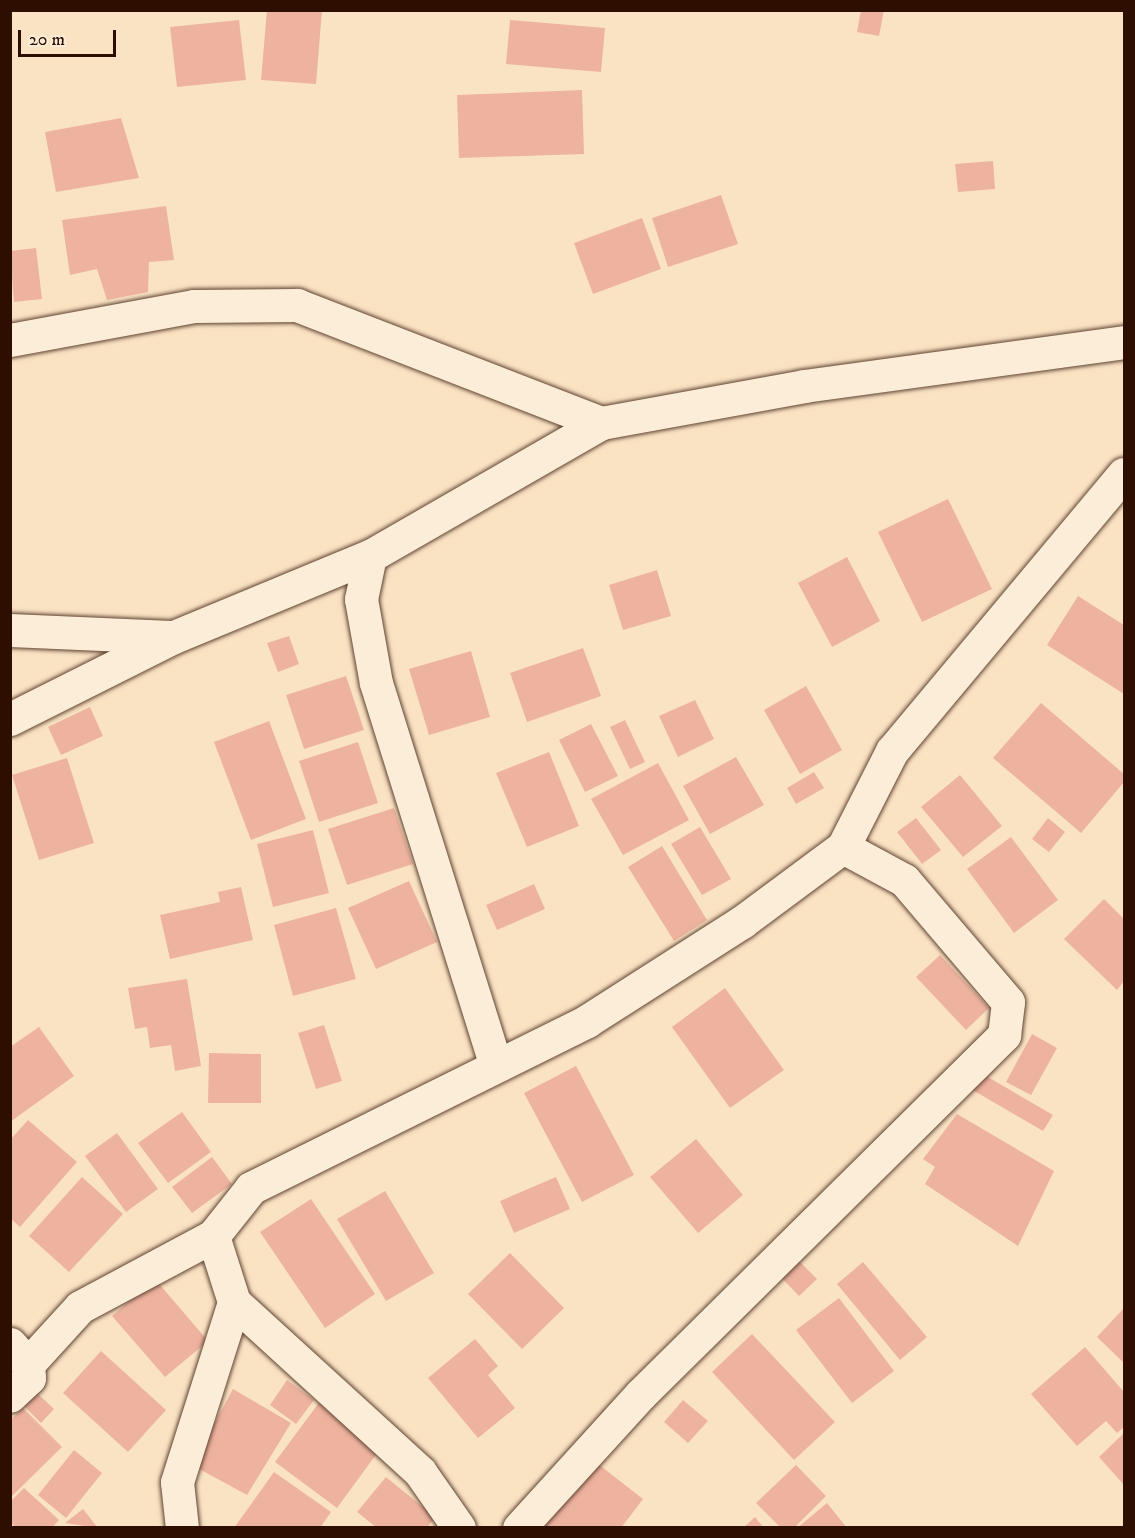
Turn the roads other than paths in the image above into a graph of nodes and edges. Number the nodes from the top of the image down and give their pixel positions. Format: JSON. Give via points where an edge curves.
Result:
{"nodes":[{"id":1,"x":10,"y":340,"type":"edge"},
{"id":2,"x":1125,"y":342,"type":"edge"},
{"id":3,"x":601,"y":423,"type":"junction"},
{"id":4,"x":1125,"y":474,"type":"edge"},
{"id":5,"x":370,"y":556,"type":"junction"},
{"id":6,"x":10,"y":630,"type":"edge"},
{"id":7,"x":174,"y":637,"type":"junction"},
{"id":8,"x":10,"y":719,"type":"edge"},
{"id":9,"x":843,"y":847,"type":"junction"},
{"id":10,"x":496,"y":1065,"type":"junction"},
{"id":11,"x":213,"y":1236,"type":"junction"},
{"id":12,"x":234,"y":1302,"type":"junction"},
{"id":13,"x":19,"y":1354,"type":"edge"},
{"id":14,"x":10,"y":1396,"type":"edge"},
{"id":15,"x":182,"y":1527,"type":"edge"},
{"id":16,"x":459,"y":1527,"type":"edge"},
{"id":17,"x":519,"y":1527,"type":"edge"}],
"edges":[{"from":1,"to":3,"type":"street","via":[[194,306],[297,305]]},
{"from":2,"to":3,"type":"street","via":[[804,386]]},
{"from":3,"to":5,"type":"street"},
{"from":4,"to":9,"type":"street","via":[[892,751]]},
{"from":5,"to":7,"type":"street"},
{"from":5,"to":10,"type":"street","via":[[361,599],[376,683]]},
{"from":6,"to":7,"type":"street"},
{"from":7,"to":8,"type":"street"},
{"from":9,"to":10,"type":"street","via":[[742,922],[587,1021]]},
{"from":9,"to":17,"type":"street","via":[[903,880],[1008,1002],[1004,1035],[641,1394]]},
{"from":10,"to":11,"type":"street","via":[[251,1188]]},
{"from":11,"to":12,"type":"street"},
{"from":11,"to":13,"type":"street","via":[[81,1307]]},
{"from":12,"to":15,"type":"street","via":[[177,1482]]},
{"from":12,"to":16,"type":"street","via":[[420,1472]]},
{"from":13,"to":14,"type":"street","via":[[29,1378]]}]}
